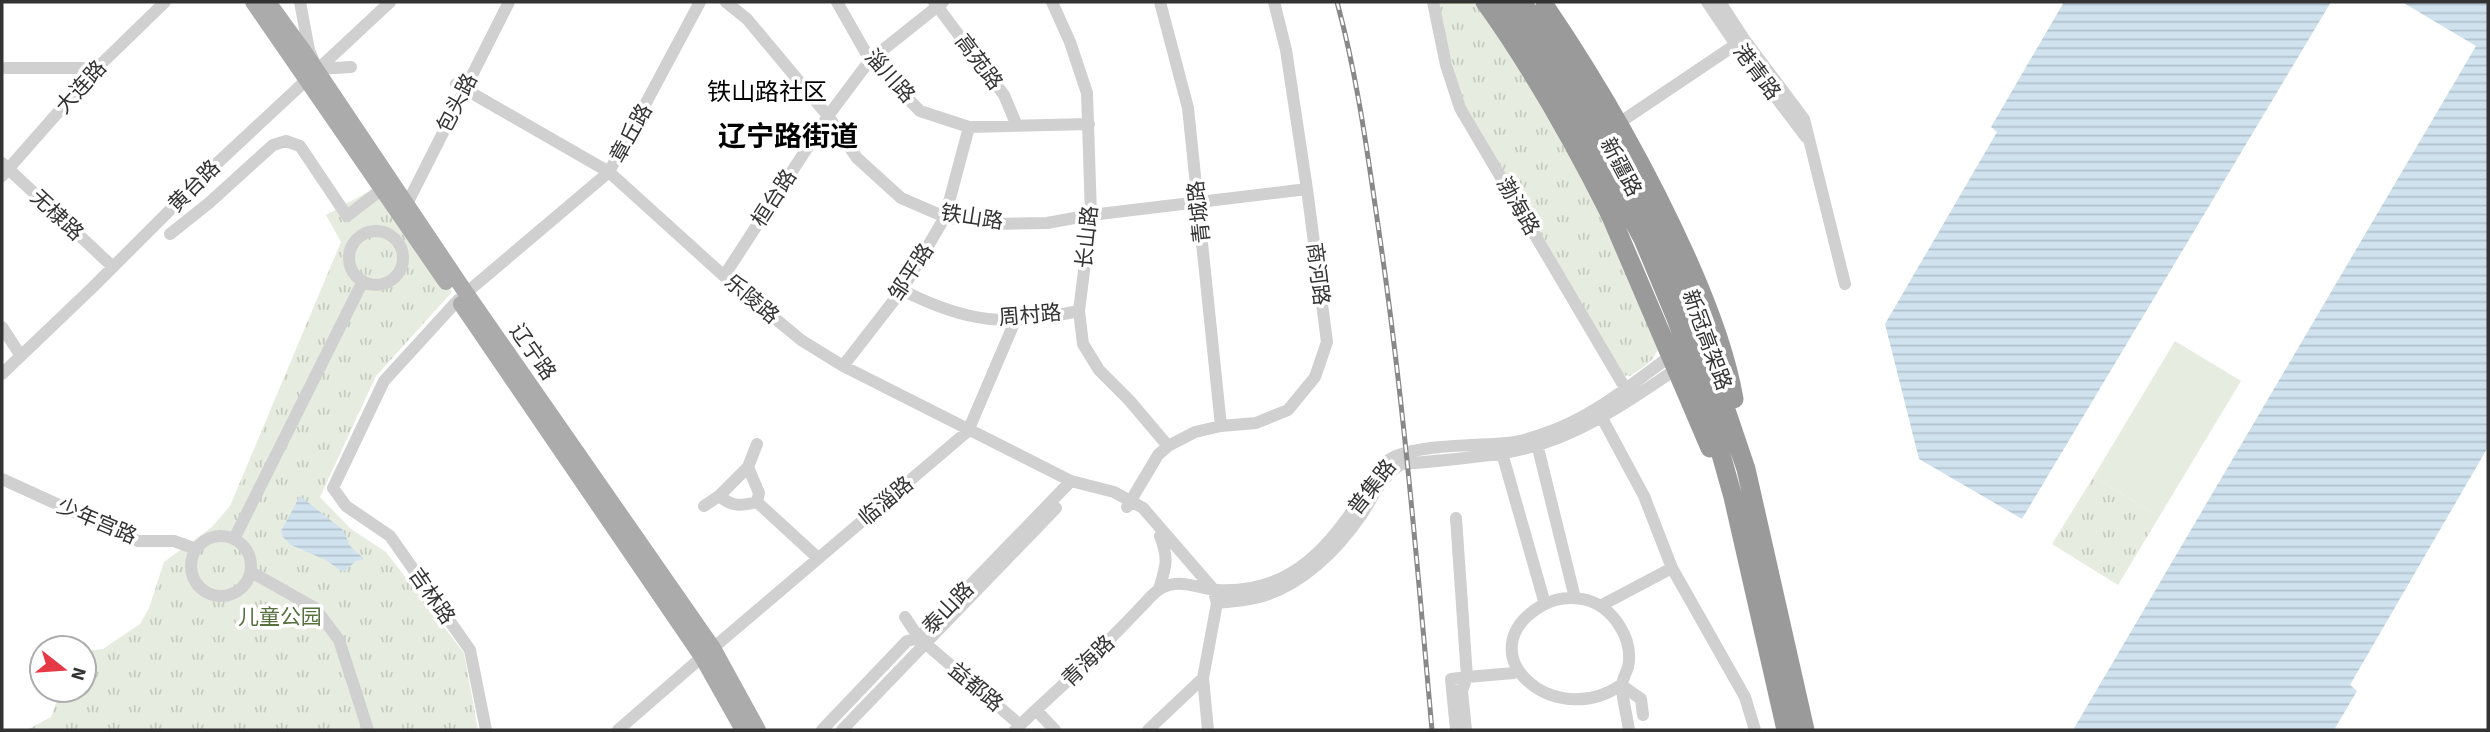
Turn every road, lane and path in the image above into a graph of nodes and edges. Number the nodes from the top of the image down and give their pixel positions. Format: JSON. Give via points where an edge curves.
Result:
{"nodes":[{"id":1,"x":165,"y":2,"type":"edge"},
{"id":2,"x":253,"y":2,"type":"edge"},
{"id":3,"x":268,"y":2,"type":"edge"},
{"id":4,"x":300,"y":2,"type":"edge"},
{"id":5,"x":390,"y":2,"type":"edge"},
{"id":6,"x":509,"y":2,"type":"edge"},
{"id":7,"x":700,"y":2,"type":"edge"},
{"id":8,"x":726,"y":2,"type":"edge"},
{"id":9,"x":837,"y":2,"type":"edge"},
{"id":10,"x":1052,"y":2,"type":"edge"},
{"id":11,"x":1160,"y":2,"type":"edge"},
{"id":12,"x":1274,"y":2,"type":"edge"},
{"id":13,"x":1433,"y":2,"type":"edge"},
{"id":14,"x":1485,"y":2,"type":"edge"},
{"id":15,"x":1498,"y":2,"type":"edge"},
{"id":16,"x":1522,"y":2,"type":"edge"},
{"id":17,"x":1707,"y":2,"type":"edge"},
{"id":18,"x":1720,"y":2,"type":"edge"},
{"id":19,"x":938,"y":3,"type":"edge"},
{"id":20,"x":1540,"y":3,"type":"edge"},
{"id":21,"x":1740,"y":42,"type":"junction"},
{"id":22,"x":870,"y":60,"type":"junction"},
{"id":23,"x":351,"y":67,"type":"dead end"},
{"id":24,"x":2,"y":68,"type":"edge"},
{"id":25,"x":97,"y":68,"type":"junction"},
{"id":26,"x":312,"y":74,"type":"junction"},
{"id":27,"x":460,"y":86,"type":"junction"},
{"id":28,"x":828,"y":116,"type":"junction"},
{"id":29,"x":1089,"y":124,"type":"junction"},
{"id":30,"x":1017,"y":126,"type":"junction"},
{"id":31,"x":969,"y":127,"type":"junction"},
{"id":32,"x":1612,"y":127,"type":"junction"},
{"id":33,"x":4,"y":169,"type":"edge"},
{"id":34,"x":609,"y":172,"type":"junction"},
{"id":35,"x":194,"y":186,"type":"junction"},
{"id":36,"x":382,"y":189,"type":"junction"},
{"id":37,"x":1307,"y":189,"type":"junction"},
{"id":38,"x":1198,"y":202,"type":"junction"},
{"id":39,"x":209,"y":203,"type":"junction"},
{"id":40,"x":407,"y":204,"type":"junction"},
{"id":41,"x":1091,"y":215,"type":"junction"},
{"id":42,"x":945,"y":217,"type":"junction"},
{"id":43,"x":170,"y":234,"type":"dead end"},
{"id":44,"x":113,"y":267,"type":"junction"},
{"id":45,"x":724,"y":276,"type":"junction"},
{"id":46,"x":363,"y":281,"type":"junction"},
{"id":47,"x":1845,"y":284,"type":"dead end"},
{"id":48,"x":902,"y":290,"type":"junction"},
{"id":49,"x":462,"y":297,"type":"junction"},
{"id":50,"x":1079,"y":310,"type":"junction"},
{"id":51,"x":1015,"y":321,"type":"junction"},
{"id":52,"x":2,"y":327,"type":"edge"},
{"id":53,"x":1713,"y":336,"type":"joint"},
{"id":54,"x":21,"y":356,"type":"junction"},
{"id":55,"x":1679,"y":358,"type":"junction"},
{"id":56,"x":843,"y":366,"type":"junction"},
{"id":57,"x":2,"y":374,"type":"edge"},
{"id":58,"x":1628,"y":394,"type":"junction"},
{"id":59,"x":1602,"y":418,"type":"junction"},
{"id":60,"x":1221,"y":426,"type":"junction"},
{"id":61,"x":968,"y":431,"type":"junction"},
{"id":62,"x":757,"y":444,"type":"dead end"},
{"id":63,"x":1537,"y":444,"type":"junction"},
{"id":64,"x":1168,"y":446,"type":"junction"},
{"id":65,"x":1502,"y":453,"type":"junction"},
{"id":66,"x":748,"y":467,"type":"junction"},
{"id":67,"x":1746,"y":469,"type":"junction"},
{"id":68,"x":2,"y":479,"type":"edge"},
{"id":69,"x":1142,"y":482,"type":"junction"},
{"id":70,"x":1075,"y":483,"type":"junction"},
{"id":71,"x":333,"y":488,"type":"joint"},
{"id":72,"x":1114,"y":492,"type":"junction"},
{"id":73,"x":719,"y":496,"type":"junction"},
{"id":74,"x":1732,"y":498,"type":"junction"},
{"id":75,"x":757,"y":502,"type":"junction"},
{"id":76,"x":704,"y":506,"type":"dead end"},
{"id":77,"x":1131,"y":506,"type":"junction"},
{"id":78,"x":1456,"y":518,"type":"dead end"},
{"id":79,"x":1160,"y":536,"type":"junction"},
{"id":80,"x":234,"y":539,"type":"junction"},
{"id":81,"x":196,"y":549,"type":"junction"},
{"id":82,"x":818,"y":558,"type":"junction"},
{"id":83,"x":1672,"y":568,"type":"junction"},
{"id":84,"x":251,"y":572,"type":"junction"},
{"id":85,"x":1195,"y":585,"type":"junction"},
{"id":86,"x":1158,"y":589,"type":"junction"},
{"id":87,"x":1214,"y":590,"type":"junction"},
{"id":88,"x":1574,"y":598,"type":"junction"},
{"id":89,"x":1217,"y":603,"type":"junction"},
{"id":90,"x":1545,"y":604,"type":"junction"},
{"id":91,"x":1600,"y":606,"type":"junction"},
{"id":92,"x":905,"y":617,"type":"dead end"},
{"id":93,"x":922,"y":641,"type":"junction"},
{"id":94,"x":707,"y":652,"type":"junction"},
{"id":95,"x":1514,"y":673,"type":"junction"},
{"id":96,"x":1467,"y":677,"type":"junction"},
{"id":97,"x":1203,"y":678,"type":"junction"},
{"id":98,"x":1621,"y":685,"type":"junction"},
{"id":99,"x":1526,"y":695,"type":"dead end"},
{"id":100,"x":1036,"y":710,"type":"junction"},
{"id":101,"x":1591,"y":712,"type":"dead end"},
{"id":102,"x":1643,"y":715,"type":"dead end"},
{"id":103,"x":1018,"y":728,"type":"edge"},
{"id":104,"x":368,"y":730,"type":"edge"},
{"id":105,"x":486,"y":730,"type":"edge"},
{"id":106,"x":618,"y":730,"type":"edge"},
{"id":107,"x":743,"y":730,"type":"edge"},
{"id":108,"x":758,"y":730,"type":"edge"},
{"id":109,"x":822,"y":730,"type":"edge"},
{"id":110,"x":842,"y":730,"type":"edge"},
{"id":111,"x":1055,"y":730,"type":"edge"},
{"id":112,"x":1148,"y":730,"type":"edge"},
{"id":113,"x":1208,"y":730,"type":"edge"},
{"id":114,"x":1456,"y":730,"type":"edge"},
{"id":115,"x":1466,"y":730,"type":"edge"},
{"id":116,"x":1629,"y":730,"type":"edge"},
{"id":117,"x":1755,"y":730,"type":"edge"},
{"id":118,"x":1786,"y":730,"type":"edge"},
{"id":119,"x":1805,"y":730,"type":"edge"}],
"edges":[{"from":1,"to":25,"type":"street","name":"大连路"},
{"from":2,"to":26,"type":"main road","name":"辽宁路"},
{"from":3,"to":26,"type":"main road","name":"辽宁路"},
{"from":4,"to":26,"type":"street"},
{"from":5,"to":26,"type":"street","name":"黄台路"},
{"from":6,"to":27,"type":"street","name":"包头路"},
{"from":7,"to":34,"type":"street","name":"章丘路"},
{"from":8,"to":28,"type":"street","name":"铁山路","via":[[747,19]]},
{"from":9,"to":22,"type":"street","name":"淄川路"},
{"from":10,"to":29,"type":"street","name":"长山路","via":[[1087,93]]},
{"from":11,"to":38,"type":"street","name":"青城路","via":[[1188,108]]},
{"from":12,"to":37,"type":"street","name":"商河路"},
{"from":13,"to":58,"type":"street","name":"渤海路","via":[[1460,108]]},
{"from":14,"to":74,"type":"highway","bridge":true,"via":[[1561,119],[1610,214]]},
{"from":15,"to":55,"type":"main road","name":"新疆路","via":[[1563,101],[1625,218]]},
{"from":15,"to":74,"type":"highway","name":"新冠高架路","bridge":true,"via":[[1565,92],[1643,239],[1706,401]]},
{"from":16,"to":67,"type":"highway","name":"新冠高架路","bridge":true,"via":[[1599,120],[1660,240],[1704,345]]},
{"from":17,"to":21,"type":"street","name":"港青路"},
{"from":18,"to":21,"type":"street","name":"港青路"},
{"from":19,"to":22,"type":"street","name":"桓台路"},
{"from":19,"to":30,"type":"street","name":"高苑路","via":[[1004,95]]},
{"from":20,"to":32,"type":"main road","name":"新疆路"},
{"from":20,"to":67,"type":"highway","bridge":true,"via":[[1624,133],[1679,240],[1709,310],[1731,384]]},
{"from":21,"to":32,"type":"street"},
{"from":21,"to":47,"type":"street","name":"港青路","via":[[1804,119]]},
{"from":22,"to":28,"type":"street","name":"桓台路"},
{"from":22,"to":31,"type":"street","name":"淄川路","via":[[920,111]]},
{"from":23,"to":26,"type":"street"},
{"from":24,"to":25,"type":"street"},
{"from":25,"to":33,"type":"street","name":"大连路"},
{"from":26,"to":35,"type":"street","name":"黄台路"},
{"from":26,"to":36,"type":"main road","name":"辽宁路"},
{"from":26,"to":40,"type":"main road","name":"辽宁路"},
{"from":27,"to":34,"type":"street","name":"乐陵路"},
{"from":27,"to":40,"type":"street","name":"包头路"},
{"from":28,"to":42,"type":"street","name":"铁山路","via":[[857,158],[901,198]]},
{"from":28,"to":45,"type":"street","name":"桓台路"},
{"from":29,"to":30,"type":"street","name":"淄川路"},
{"from":29,"to":41,"type":"street","name":"长山路"},
{"from":30,"to":31,"type":"street","name":"淄川路"},
{"from":31,"to":42,"type":"street","name":"邹平路"},
{"from":32,"to":53,"type":"main road","name":"新疆路","via":[[1684,265]]},
{"from":33,"to":44,"type":"street","name":"无棣路"},
{"from":34,"to":45,"type":"street","name":"乐陵路"},
{"from":34,"to":49,"type":"street","name":"章丘路"},
{"from":35,"to":39,"type":"street"},
{"from":35,"to":44,"type":"street","name":"黄台路"},
{"from":36,"to":39,"type":"street","via":[[347,216],[300,146],[286,141],[273,145]]},
{"from":36,"to":49,"type":"main road","name":"辽宁路"},
{"from":37,"to":38,"type":"street","name":"铁山路"},
{"from":37,"to":60,"type":"street","name":"商河路","via":[[1327,342],[1315,377],[1288,410],[1256,424]]},
{"from":38,"to":41,"type":"street","name":"铁山路"},
{"from":38,"to":60,"type":"street","name":"青城路"},
{"from":39,"to":43,"type":"street"},
{"from":40,"to":49,"type":"main road","name":"辽宁路"},
{"from":41,"to":42,"type":"street","name":"铁山路","via":[[1047,223],[992,225]]},
{"from":41,"to":50,"type":"street","name":"长山路"},
{"from":42,"to":48,"type":"street","name":"邹平路"},
{"from":44,"to":54,"type":"street","name":"黄台路"},
{"from":45,"to":56,"type":"street","name":"乐陵路","via":[[801,340]]},
{"from":46,"to":46,"type":"street","via":[[350,266],[351,248],[369,232],[391,230],[403,253],[400,271],[387,283]]},
{"from":46,"to":80,"type":"street"},
{"from":48,"to":51,"type":"street","name":"周村路","via":[[974,318]]},
{"from":48,"to":56,"type":"street","name":"邹平路"},
{"from":49,"to":71,"type":"street","name":"章丘路","via":[[384,381]]},
{"from":49,"to":94,"type":"main road","name":"辽宁路"},
{"from":50,"to":51,"type":"street","name":"周村路"},
{"from":50,"to":64,"type":"street","name":"长山路","via":[[1083,344],[1098,370]]},
{"from":51,"to":61,"type":"street","name":"临淄路"},
{"from":52,"to":54,"type":"street"},
{"from":53,"to":55,"type":"street"},
{"from":54,"to":57,"type":"street","name":"黄台路"},
{"from":55,"to":58,"type":"street"},
{"from":56,"to":61,"type":"street","name":"乐陵路"},
{"from":58,"to":59,"type":"street"},
{"from":58,"to":87,"type":"street","name":"普集路","via":[[1544,434],[1510,443],[1393,456],[1328,543],[1288,576],[1253,589]]},
{"from":59,"to":63,"type":"street"},
{"from":59,"to":83,"type":"street","via":[[1644,496]]},
{"from":60,"to":64,"type":"street","name":"商河路","via":[[1195,432]]},
{"from":61,"to":70,"type":"street","name":"乐陵路"},
{"from":61,"to":82,"type":"street","name":"临淄路"},
{"from":62,"to":66,"type":"street"},
{"from":63,"to":65,"type":"street"},
{"from":63,"to":88,"type":"street"},
{"from":64,"to":69,"type":"street","name":"商河路"},
{"from":64,"to":77,"type":"street"},
{"from":65,"to":89,"type":"street","via":[[1394,468],[1337,546],[1289,586],[1259,597]]},
{"from":65,"to":90,"type":"street"},
{"from":66,"to":73,"type":"street"},
{"from":66,"to":75,"type":"street","via":[[759,493]]},
{"from":67,"to":119,"type":"highway","name":"新冠高架路","bridge":true},
{"from":68,"to":81,"type":"street","name":"少年宫路","via":[[138,541],[174,541]]},
{"from":69,"to":72,"type":"street"},
{"from":69,"to":77,"type":"street","name":"商河路"},
{"from":70,"to":72,"type":"street","name":"乐陵路"},
{"from":70,"to":77,"type":"street","name":"乐陵路"},
{"from":70,"to":93,"type":"street","name":"泰山路","via":[[1003,565]]},
{"from":71,"to":105,"type":"street","name":"吉林路","via":[[346,506],[390,536],[470,650]]},
{"from":72,"to":77,"type":"street","name":"乐陵路"},
{"from":73,"to":75,"type":"street","via":[[739,507]]},
{"from":73,"to":76,"type":"street"},
{"from":74,"to":118,"type":"highway","name":"新冠高架路","bridge":true},
{"from":75,"to":82,"type":"street"},
{"from":77,"to":79,"type":"street","name":"乐陵路"},
{"from":77,"to":87,"type":"street","name":"乐陵路","via":[[1149,514]]},
{"from":78,"to":96,"type":"street"},
{"from":79,"to":85,"type":"street","name":"乐陵路"},
{"from":79,"to":86,"type":"street","via":[[1167,554]]},
{"from":80,"to":81,"type":"street","via":[[209,538]]},
{"from":80,"to":84,"type":"street","via":[[248,553]]},
{"from":81,"to":84,"type":"street","via":[[191,568],[198,586],[214,596],[233,594]]},
{"from":82,"to":94,"type":"street","name":"临淄路"},
{"from":83,"to":91,"type":"street"},
{"from":83,"to":117,"type":"street","via":[[1745,697]]},
{"from":84,"to":104,"type":"street","via":[[315,608],[339,639]]},
{"from":85,"to":86,"type":"street","via":[[1178,583]]},
{"from":85,"to":87,"type":"street"},
{"from":85,"to":89,"type":"street","name":"乐陵路"},
{"from":86,"to":100,"type":"street","name":"青海路"},
{"from":87,"to":89,"type":"street"},
{"from":88,"to":90,"type":"street"},
{"from":88,"to":91,"type":"street"},
{"from":89,"to":97,"type":"street"},
{"from":90,"to":95,"type":"street","via":[[1519,628],[1512,647]]},
{"from":91,"to":98,"type":"street","via":[[1620,626],[1628,645],[1628,666]]},
{"from":92,"to":93,"type":"street","name":"益都路"},
{"from":93,"to":103,"type":"street","name":"益都路"},
{"from":93,"to":109,"type":"street","name":"泰山路","via":[[907,641]]},
{"from":93,"to":110,"type":"street","name":"泰山路"},
{"from":94,"to":106,"type":"street","name":"临淄路"},
{"from":94,"to":107,"type":"main road","name":"辽宁路"},
{"from":94,"to":108,"type":"main road","name":"辽宁路"},
{"from":95,"to":96,"type":"street"},
{"from":95,"to":99,"type":"street"},
{"from":96,"to":114,"type":"street","via":[[1451,679]]},
{"from":96,"to":115,"type":"street","via":[[1462,691]]},
{"from":97,"to":112,"type":"street"},
{"from":97,"to":113,"type":"street"},
{"from":98,"to":101,"type":"street","via":[[1609,701]]},
{"from":98,"to":102,"type":"street","via":[[1641,699]]},
{"from":98,"to":116,"type":"street"},
{"from":100,"to":103,"type":"street","name":"青海路"},
{"from":100,"to":111,"type":"street"}]}
